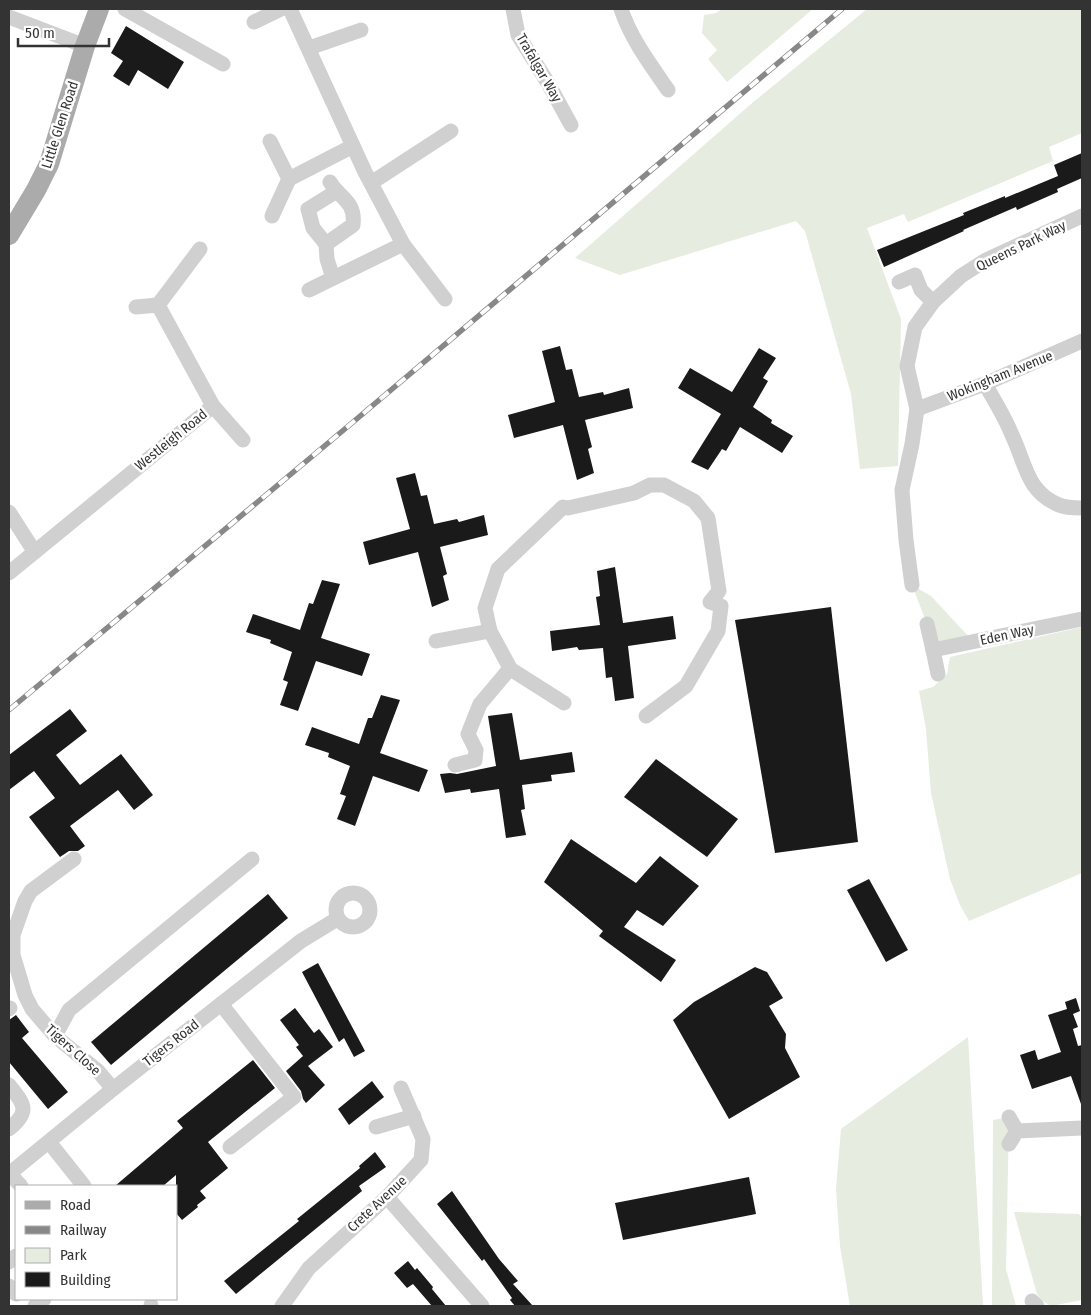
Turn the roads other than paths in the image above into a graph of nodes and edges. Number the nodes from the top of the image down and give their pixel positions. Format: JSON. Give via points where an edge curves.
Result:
{"nodes":[{"id":1,"x":99,"y":9,"type":"edge"},
{"id":2,"x":125,"y":9,"type":"edge"},
{"id":3,"x":281,"y":9,"type":"edge"},
{"id":4,"x":290,"y":9,"type":"edge"},
{"id":5,"x":513,"y":9,"type":"edge"},
{"id":6,"x":621,"y":9,"type":"edge"},
{"id":7,"x":11,"y":15,"type":"edge"},
{"id":8,"x":254,"y":22,"type":"dead end"},
{"id":9,"x":361,"y":30,"type":"dead end"},
{"id":10,"x":85,"y":46,"type":"junction"},
{"id":11,"x":308,"y":48,"type":"junction"},
{"id":12,"x":223,"y":64,"type":"dead end"},
{"id":13,"x":668,"y":90,"type":"dead end"},
{"id":14,"x":571,"y":125,"type":"dead end"},
{"id":15,"x":451,"y":131,"type":"dead end"},
{"id":16,"x":270,"y":141,"type":"dead end"},
{"id":17,"x":353,"y":146,"type":"junction"},
{"id":18,"x":289,"y":179,"type":"junction"},
{"id":19,"x":371,"y":183,"type":"junction"},
{"id":20,"x":272,"y":216,"type":"dead end"},
{"id":21,"x":1082,"y":216,"type":"edge"},
{"id":22,"x":9,"y":235,"type":"edge"},
{"id":23,"x":326,"y":244,"type":"junction"},
{"id":24,"x":403,"y":244,"type":"junction"},
{"id":25,"x":200,"y":249,"type":"dead end"},
{"id":26,"x":333,"y":278,"type":"junction"},
{"id":27,"x":899,"y":282,"type":"dead end"},
{"id":28,"x":309,"y":290,"type":"dead end"},
{"id":29,"x":445,"y":299,"type":"dead end"},
{"id":30,"x":933,"y":302,"type":"junction"},
{"id":31,"x":158,"y":305,"type":"junction"},
{"id":32,"x":136,"y":307,"type":"dead end"},
{"id":33,"x":1082,"y":341,"type":"edge"},
{"id":34,"x":986,"y":384,"type":"junction"},
{"id":35,"x":213,"y":406,"type":"junction"},
{"id":36,"x":916,"y":408,"type":"junction"},
{"id":37,"x":243,"y":440,"type":"dead end"},
{"id":38,"x":1082,"y":508,"type":"edge"},
{"id":39,"x":9,"y":512,"type":"edge"},
{"id":40,"x":34,"y":551,"type":"junction"},
{"id":41,"x":9,"y":573,"type":"edge"},
{"id":42,"x":912,"y":585,"type":"dead end"},
{"id":43,"x":1082,"y":619,"type":"edge"},
{"id":44,"x":927,"y":624,"type":"dead end"},
{"id":45,"x":490,"y":631,"type":"junction"},
{"id":46,"x":436,"y":641,"type":"dead end"},
{"id":47,"x":933,"y":650,"type":"junction"},
{"id":48,"x":507,"y":672,"type":"junction"},
{"id":49,"x":938,"y":674,"type":"dead end"},
{"id":50,"x":564,"y":703,"type":"dead end"},
{"id":51,"x":646,"y":716,"type":"dead end"},
{"id":52,"x":456,"y":765,"type":"dead end"},
{"id":53,"x":74,"y":859,"type":"dead end"},
{"id":54,"x":252,"y":859,"type":"dead end"},
{"id":55,"x":337,"y":919,"type":"dead end"},
{"id":56,"x":11,"y":946,"type":"edge"},
{"id":57,"x":221,"y":1004,"type":"junction"},
{"id":58,"x":55,"y":1036,"type":"junction"},
{"id":59,"x":9,"y":1085,"type":"edge"},
{"id":60,"x":401,"y":1088,"type":"dead end"},
{"id":61,"x":113,"y":1089,"type":"junction"},
{"id":62,"x":414,"y":1116,"type":"junction"},
{"id":63,"x":1009,"y":1117,"type":"dead end"},
{"id":64,"x":376,"y":1127,"type":"dead end"},
{"id":65,"x":1082,"y":1128,"type":"edge"},
{"id":66,"x":9,"y":1129,"type":"edge"},
{"id":67,"x":49,"y":1142,"type":"junction"},
{"id":68,"x":230,"y":1147,"type":"dead end"},
{"id":69,"x":11,"y":1169,"type":"edge"},
{"id":70,"x":20,"y":1185,"type":"edge"},
{"id":71,"x":83,"y":1185,"type":"edge"},
{"id":72,"x":387,"y":1197,"type":"junction"},
{"id":73,"x":282,"y":1306,"type":"edge"},
{"id":74,"x":482,"y":1306,"type":"edge"}],
"edges":[{"from":1,"to":10,"type":"main road","name":"Little Glen Road"},
{"from":2,"to":12,"type":"street"},
{"from":3,"to":8,"type":"street"},
{"from":4,"to":11,"type":"street"},
{"from":5,"to":14,"type":"street","name":"Trafalgar Way","via":[[518,35]]},
{"from":6,"to":13,"type":"street","via":[[635,40]]},
{"from":7,"to":10,"type":"street"},
{"from":9,"to":11,"type":"street"},
{"from":10,"to":22,"type":"main road","name":"Little Glen Road","via":[[48,164]]},
{"from":11,"to":17,"type":"street"},
{"from":15,"to":19,"type":"street"},
{"from":16,"to":18,"type":"street"},
{"from":17,"to":18,"type":"street"},
{"from":17,"to":19,"type":"street"},
{"from":18,"to":20,"type":"street"},
{"from":19,"to":24,"type":"street"},
{"from":21,"to":30,"type":"street","name":"Queens Park Way","via":[[986,260],[961,276]]},
{"from":23,"to":23,"type":"street","via":[[353,225],[354,213],[333,186],[308,209],[313,228]]},
{"from":23,"to":26,"type":"street"},
{"from":24,"to":26,"type":"street"},
{"from":24,"to":29,"type":"street"},
{"from":25,"to":31,"type":"street"},
{"from":26,"to":28,"type":"street"},
{"from":27,"to":30,"type":"street","via":[[915,275],[921,290]]},
{"from":30,"to":36,"type":"street","name":"Queens Park Way","via":[[915,327],[907,366]]},
{"from":31,"to":32,"type":"street"},
{"from":31,"to":35,"type":"street","name":"Westleigh Road"},
{"from":33,"to":34,"type":"street","name":"Wokingham Avenue"},
{"from":34,"to":36,"type":"street","name":"Wokingham Avenue"},
{"from":34,"to":38,"type":"street","via":[[1013,435],[1034,488],[1061,506]]},
{"from":35,"to":37,"type":"street"},
{"from":35,"to":40,"type":"street","name":"Westleigh Road"},
{"from":36,"to":42,"type":"street","name":"Queens Park Way","via":[[902,490]]},
{"from":39,"to":40,"type":"street"},
{"from":40,"to":41,"type":"street","name":"Westleigh Road"},
{"from":43,"to":47,"type":"street","name":"Eden Way"},
{"from":44,"to":47,"type":"street"},
{"from":45,"to":46,"type":"street"},
{"from":45,"to":48,"type":"street","via":[[510,668]]},
{"from":45,"to":51,"type":"street","via":[[485,608],[498,569],[564,506],[568,508],[634,493],[650,485],[664,486],[694,501],[708,518],[719,591],[710,602],[721,606],[718,631],[686,686]]},
{"from":47,"to":49,"type":"street"},
{"from":48,"to":50,"type":"street","via":[[512,670]]},
{"from":48,"to":52,"type":"street","via":[[480,704],[468,734],[476,750],[476,760]]},
{"from":53,"to":56,"type":"street","name":"Tigers Close","via":[[31,891],[19,916]]},
{"from":54,"to":58,"type":"street","via":[[69,1010]]},
{"from":55,"to":57,"type":"street","name":"Tigers Road","via":[[301,941]]},
{"from":56,"to":58,"type":"street","name":"Tigers Close","via":[[17,973],[32,1010]]},
{"from":57,"to":61,"type":"street","name":"Tigers Road"},
{"from":57,"to":68,"type":"street","via":[[294,1097]]},
{"from":58,"to":61,"type":"street","name":"Tigers Close","via":[[98,1071]]},
{"from":59,"to":66,"type":"street","via":[[23,1102],[24,1110]]},
{"from":60,"to":62,"type":"street","name":"Crete Avenue"},
{"from":61,"to":67,"type":"street","name":"Tigers Road"},
{"from":62,"to":64,"type":"street"},
{"from":62,"to":72,"type":"street","name":"Crete Avenue","via":[[423,1139],[421,1160]]},
{"from":63,"to":65,"type":"street","via":[[1013,1137]]},
{"from":67,"to":69,"type":"street","name":"Tigers Road"},
{"from":67,"to":71,"type":"street"},
{"from":69,"to":70,"type":"street"},
{"from":72,"to":73,"type":"street","name":"Crete Avenue","via":[[309,1268]]},
{"from":72,"to":74,"type":"street"}]}
